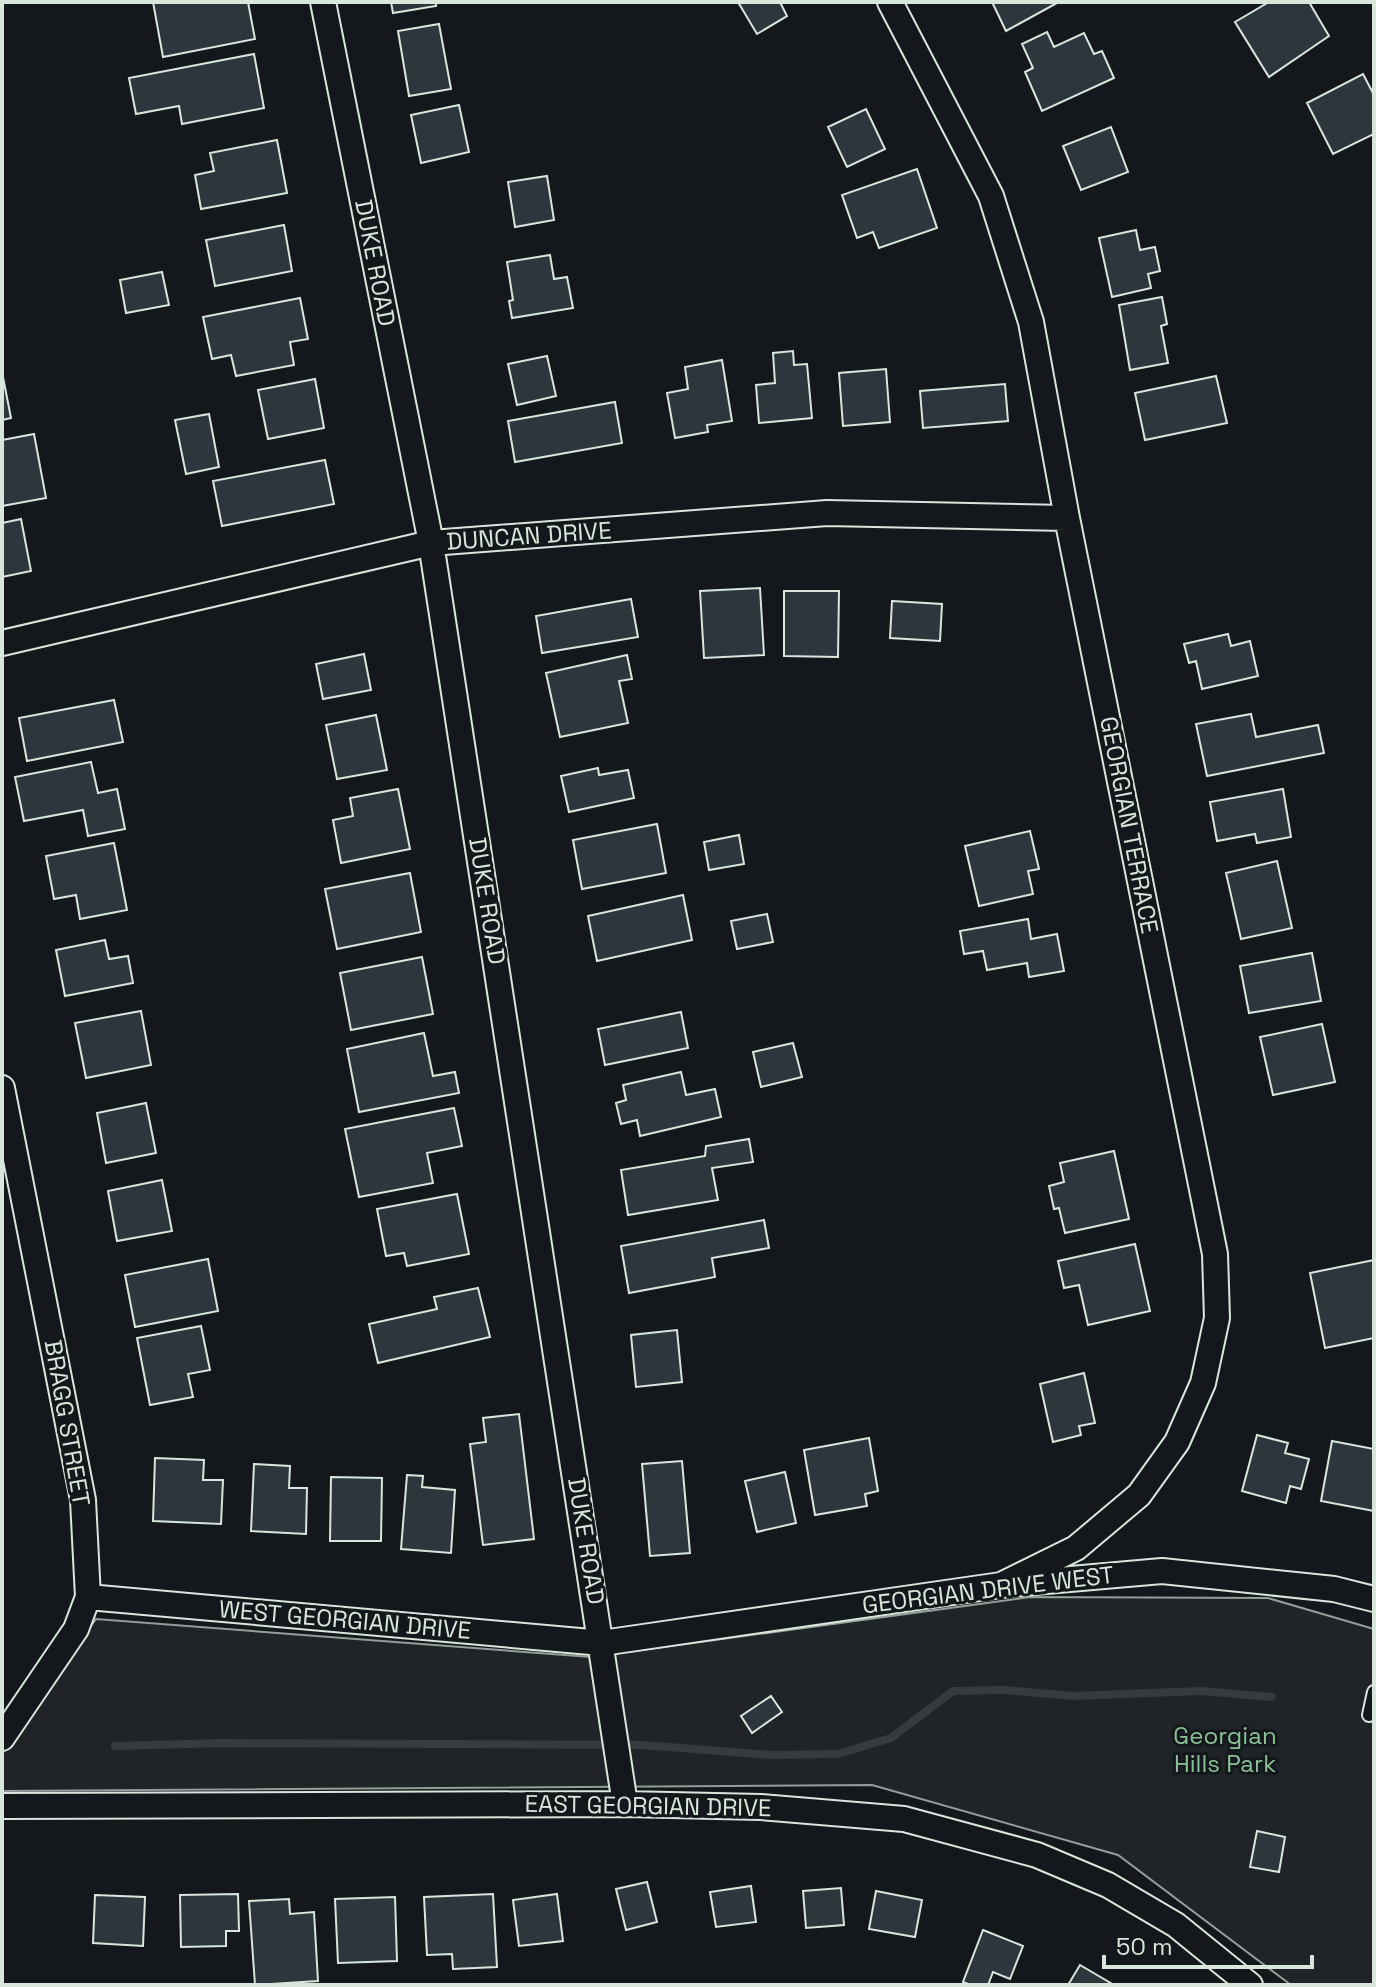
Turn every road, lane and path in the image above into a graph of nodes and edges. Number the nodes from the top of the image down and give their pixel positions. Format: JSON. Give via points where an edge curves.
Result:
{"nodes":[{"id":1,"x":323,"y":2,"type":"edge"},
{"id":2,"x":890,"y":2,"type":"edge"},
{"id":3,"x":1067,"y":518,"type":"junction"},
{"id":4,"x":431,"y":543,"type":"junction"},
{"id":5,"x":2,"y":643,"type":"edge"},
{"id":6,"x":2,"y":1088,"type":"edge"},
{"id":7,"x":1001,"y":1585,"type":"junction"},
{"id":8,"x":88,"y":1597,"type":"junction"},
{"id":9,"x":1374,"y":1599,"type":"edge"},
{"id":10,"x":602,"y":1643,"type":"junction"},
{"id":11,"x":1374,"y":1692,"type":"edge"},
{"id":12,"x":1369,"y":1715,"type":"dead end"},
{"id":13,"x":2,"y":1738,"type":"edge"},
{"id":14,"x":625,"y":1804,"type":"junction"},
{"id":15,"x":2,"y":1806,"type":"edge"},
{"id":16,"x":1250,"y":1985,"type":"edge"}],
"edges":[{"from":1,"to":4,"type":"street","name":"DUKE ROAD"},
{"from":2,"to":3,"type":"street","name":"GEORGIAN TERRACE","via":[[991,196],[1031,322]]},
{"from":3,"to":4,"type":"street","name":"DUNCAN DRIVE","via":[[827,513]]},
{"from":3,"to":7,"type":"street","name":"GEORGIAN TERRACE","via":[[1215,1254],[1217,1318],[1203,1383],[1177,1442],[1139,1495],[1076,1548]]},
{"from":4,"to":5,"type":"street","name":"DUNCAN DRIVE"},
{"from":4,"to":10,"type":"street","name":"DUKE ROAD"},
{"from":6,"to":8,"type":"street","name":"BRAGG STREET","via":[[83,1500]]},
{"from":7,"to":9,"type":"street","name":"GEORGIAN DRIVE WEST","via":[[1162,1571],[1334,1589]]},
{"from":7,"to":10,"type":"street","name":"GEORGIAN DRIVE WEST"},
{"from":8,"to":10,"type":"street","name":"WEST GEORGIAN DRIVE"},
{"from":8,"to":13,"type":"street","name":"BRAGG STREET","via":[[76,1629]]},
{"from":10,"to":14,"type":"street","name":"DUKE ROAD"},
{"from":11,"to":12,"type":"lane"},
{"from":14,"to":15,"type":"street","name":"EAST GEORGIAN DRIVE"},
{"from":14,"to":16,"type":"street","name":"EAST GEORGIAN DRIVE","via":[[824,1810],[958,1831],[1037,1855],[1108,1885],[1176,1925]]}]}
